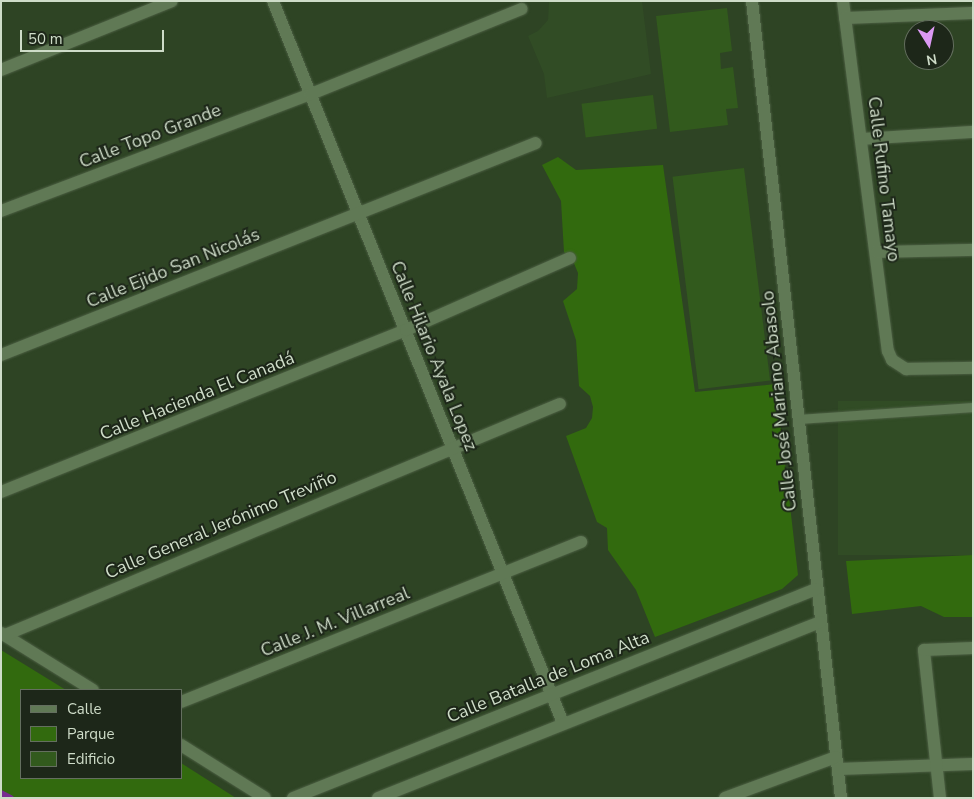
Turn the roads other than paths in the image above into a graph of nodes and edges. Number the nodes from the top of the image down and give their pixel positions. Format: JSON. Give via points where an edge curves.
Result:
{"nodes":[{"id":1,"x":172,"y":1,"type":"edge"},
{"id":2,"x":273,"y":1,"type":"edge"},
{"id":3,"x":752,"y":1,"type":"edge"},
{"id":4,"x":844,"y":1,"type":"edge"},
{"id":5,"x":521,"y":9,"type":"dead end"},
{"id":6,"x":973,"y":13,"type":"edge"},
{"id":7,"x":845,"y":18,"type":"junction"},
{"id":8,"x":1,"y":70,"type":"edge"},
{"id":9,"x":311,"y":94,"type":"junction"},
{"id":10,"x":973,"y":132,"type":"edge"},
{"id":11,"x":861,"y":139,"type":"junction"},
{"id":12,"x":536,"y":143,"type":"dead end"},
{"id":13,"x":1,"y":212,"type":"edge"},
{"id":14,"x":357,"y":214,"type":"junction"},
{"id":15,"x":973,"y":250,"type":"edge"},
{"id":16,"x":877,"y":252,"type":"junction"},
{"id":17,"x":570,"y":258,"type":"dead end"},
{"id":18,"x":406,"y":330,"type":"junction"},
{"id":19,"x":1,"y":355,"type":"edge"},
{"id":20,"x":973,"y":368,"type":"edge"},
{"id":21,"x":560,"y":404,"type":"dead end"},
{"id":22,"x":973,"y":407,"type":"edge"},
{"id":23,"x":799,"y":419,"type":"junction"},
{"id":24,"x":451,"y":447,"type":"junction"},
{"id":25,"x":1,"y":492,"type":"edge"},
{"id":26,"x":581,"y":542,"type":"dead end"},
{"id":27,"x":502,"y":574,"type":"junction"},
{"id":28,"x":816,"y":589,"type":"junction"},
{"id":29,"x":820,"y":622,"type":"junction"},
{"id":30,"x":3,"y":634,"type":"edge"},
{"id":31,"x":973,"y":648,"type":"edge"},
{"id":32,"x":91,"y":689,"type":"edge"},
{"id":33,"x":551,"y":694,"type":"junction"},
{"id":34,"x":182,"y":702,"type":"edge"},
{"id":35,"x":563,"y":723,"type":"junction"},
{"id":36,"x":182,"y":746,"type":"edge"},
{"id":37,"x":837,"y":763,"type":"junction"},
{"id":38,"x":973,"y":764,"type":"edge"},
{"id":39,"x":935,"y":765,"type":"junction"},
{"id":40,"x":265,"y":798,"type":"edge"},
{"id":41,"x":293,"y":798,"type":"edge"},
{"id":42,"x":378,"y":798,"type":"edge"},
{"id":43,"x":725,"y":798,"type":"edge"},
{"id":44,"x":841,"y":798,"type":"edge"},
{"id":45,"x":940,"y":798,"type":"edge"}],
"edges":[{"from":1,"to":8,"type":"street"},
{"from":2,"to":9,"type":"street","name":"Calle Hilario Ayala Lopez"},
{"from":3,"to":23,"type":"street","name":"Calle José Mariano Abasolo"},
{"from":4,"to":7,"type":"street","name":"Calle Rufino Tamayo"},
{"from":5,"to":9,"type":"street","name":"Calle Topo Grande"},
{"from":6,"to":7,"type":"street"},
{"from":7,"to":11,"type":"street","name":"Calle Rufino Tamayo"},
{"from":9,"to":13,"type":"street","name":"Calle Topo Grande"},
{"from":9,"to":14,"type":"street","name":"Calle Hilario Ayala Lopez"},
{"from":10,"to":11,"type":"street"},
{"from":11,"to":16,"type":"street","name":"Calle Rufino Tamayo"},
{"from":12,"to":14,"type":"street","name":"Calle Ejido San Nicolás"},
{"from":14,"to":18,"type":"street","name":"Calle Hilario Ayala Lopez"},
{"from":14,"to":19,"type":"street","name":"Calle Ejido San Nicolás"},
{"from":15,"to":16,"type":"street"},
{"from":16,"to":20,"type":"street","name":"Calle Rufino Tamayo","via":[[884,342],[892,360],[906,369]]},
{"from":17,"to":18,"type":"street","name":"Calle Hacienda El Canadá"},
{"from":18,"to":24,"type":"street","name":"Calle Hilario Ayala Lopez"},
{"from":18,"to":25,"type":"street","name":"Calle Hacienda El Canadá"},
{"from":21,"to":24,"type":"street","name":"Calle General Jerónimo Treviño"},
{"from":22,"to":23,"type":"lane"},
{"from":23,"to":28,"type":"street","name":"Calle José Mariano Abasolo"},
{"from":24,"to":27,"type":"street","name":"Calle Hilario Ayala Lopez"},
{"from":24,"to":30,"type":"street","name":"Calle General Jerónimo Treviño"},
{"from":26,"to":27,"type":"street","name":"Calle J. M. Villarreal"},
{"from":27,"to":33,"type":"street","name":"Calle Hilario Ayala Lopez"},
{"from":27,"to":34,"type":"street","name":"Calle J. M. Villarreal"},
{"from":28,"to":29,"type":"street","name":"Calle José Mariano Abasolo"},
{"from":28,"to":33,"type":"street","name":"Calle Batalla de Loma Alta"},
{"from":29,"to":35,"type":"street"},
{"from":29,"to":37,"type":"street","name":"Calle José Mariano Abasolo"},
{"from":30,"to":32,"type":"street"},
{"from":31,"to":39,"type":"street","via":[[924,650]]},
{"from":33,"to":35,"type":"street","name":"Calle Hilario Ayala Lopez"},
{"from":33,"to":41,"type":"street","name":"Calle Batalla de Loma Alta"},
{"from":35,"to":42,"type":"street"},
{"from":36,"to":40,"type":"street"},
{"from":37,"to":39,"type":"street"},
{"from":37,"to":43,"type":"street"},
{"from":37,"to":44,"type":"street","name":"Calle José Mariano Abasolo"},
{"from":38,"to":39,"type":"street"},
{"from":39,"to":45,"type":"street"}]}
